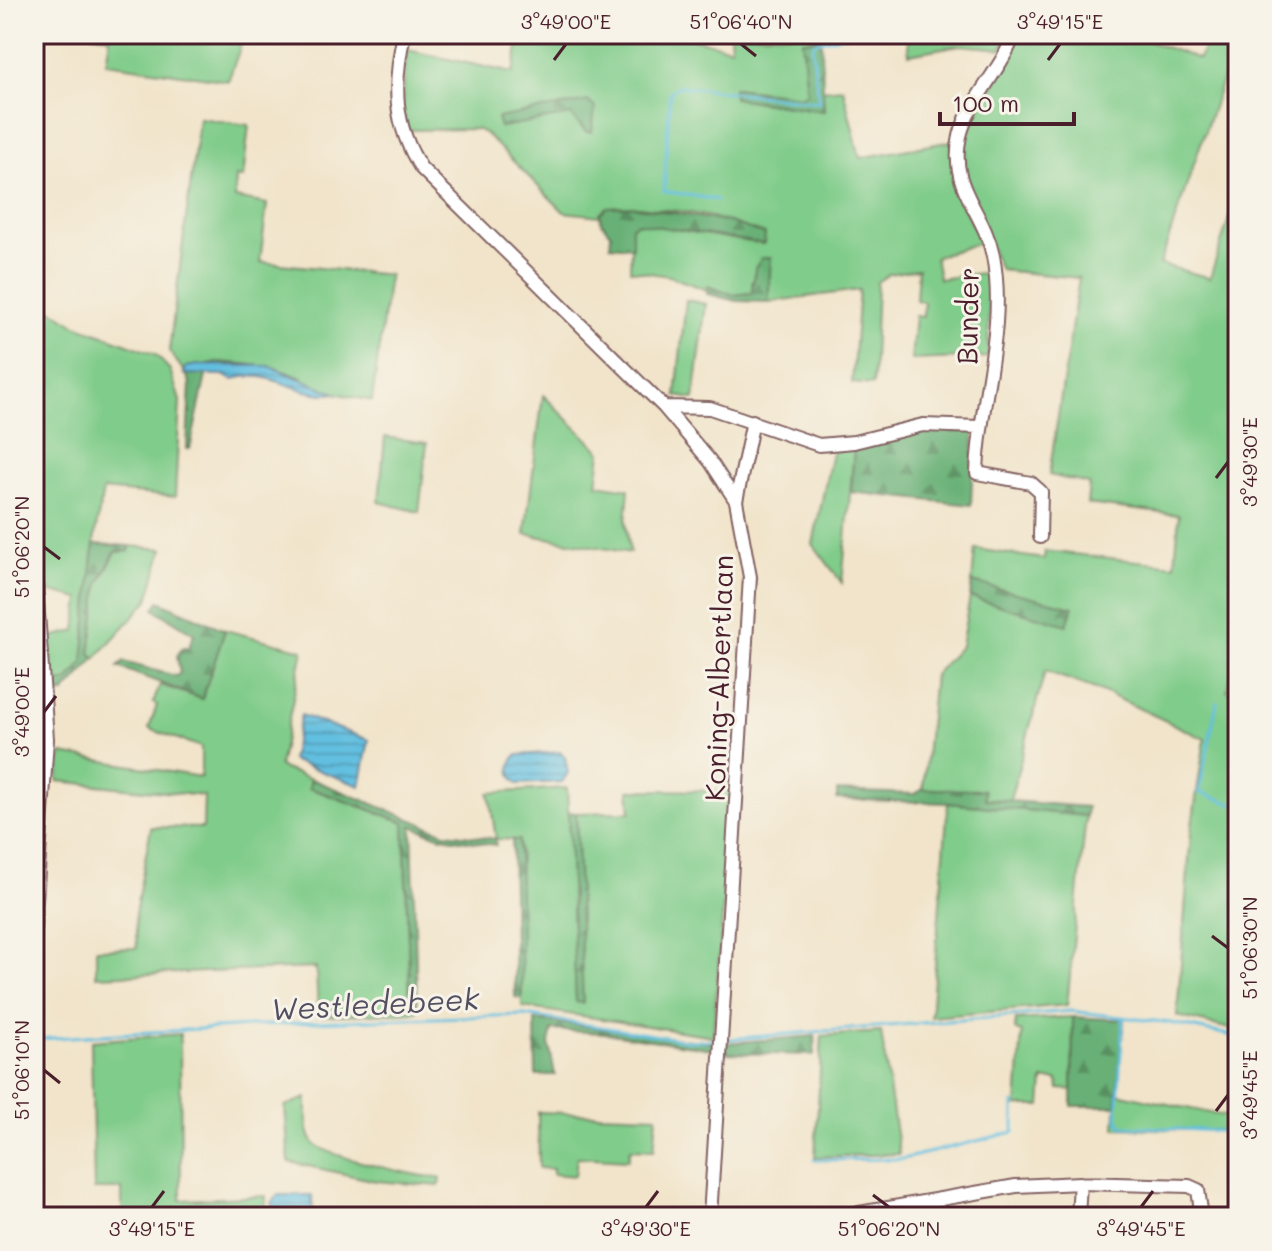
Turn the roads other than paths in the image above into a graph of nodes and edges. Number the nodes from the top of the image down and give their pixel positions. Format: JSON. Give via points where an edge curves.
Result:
{"nodes":[{"id":1,"x":404,"y":34,"type":"edge"},
{"id":2,"x":1014,"y":34,"type":"edge"},
{"id":3,"x":664,"y":407,"type":"junction"},
{"id":4,"x":753,"y":421,"type":"junction"},
{"id":5,"x":979,"y":427,"type":"junction"},
{"id":6,"x":736,"y":501,"type":"junction"},
{"id":7,"x":1040,"y":537,"type":"dead end"},
{"id":8,"x":34,"y":557,"type":"edge"},
{"id":9,"x":34,"y":930,"type":"edge"},
{"id":10,"x":1080,"y":1183,"type":"junction"},
{"id":11,"x":710,"y":1217,"type":"edge"},
{"id":12,"x":836,"y":1217,"type":"edge"},
{"id":13,"x":1078,"y":1217,"type":"edge"},
{"id":14,"x":1202,"y":1217,"type":"edge"}],
"edges":[{"from":1,"to":3,"type":"street","name":"Koning-Albertlaan","via":[[397,113],[406,145],[421,168]]},
{"from":2,"to":5,"type":"street","name":"Bunder","via":[[960,136],[961,185],[986,236],[995,275],[992,369]]},
{"from":3,"to":4,"type":"street","via":[[710,408]]},
{"from":3,"to":6,"type":"street","name":"Koning-Albertlaan"},
{"from":4,"to":5,"type":"street","via":[[819,445],[923,425]]},
{"from":4,"to":6,"type":"street"},
{"from":5,"to":7,"type":"street","name":"Bunder","via":[[977,473],[1031,483],[1041,492]]},
{"from":6,"to":11,"type":"street","name":"Koning-Albertlaan","via":[[750,577]]},
{"from":8,"to":9,"type":"street","via":[[47,739]]},
{"from":10,"to":12,"type":"street","via":[[1016,1186]]},
{"from":10,"to":13,"type":"street"},
{"from":10,"to":14,"type":"street","via":[[1189,1186],[1198,1190]]}]}
